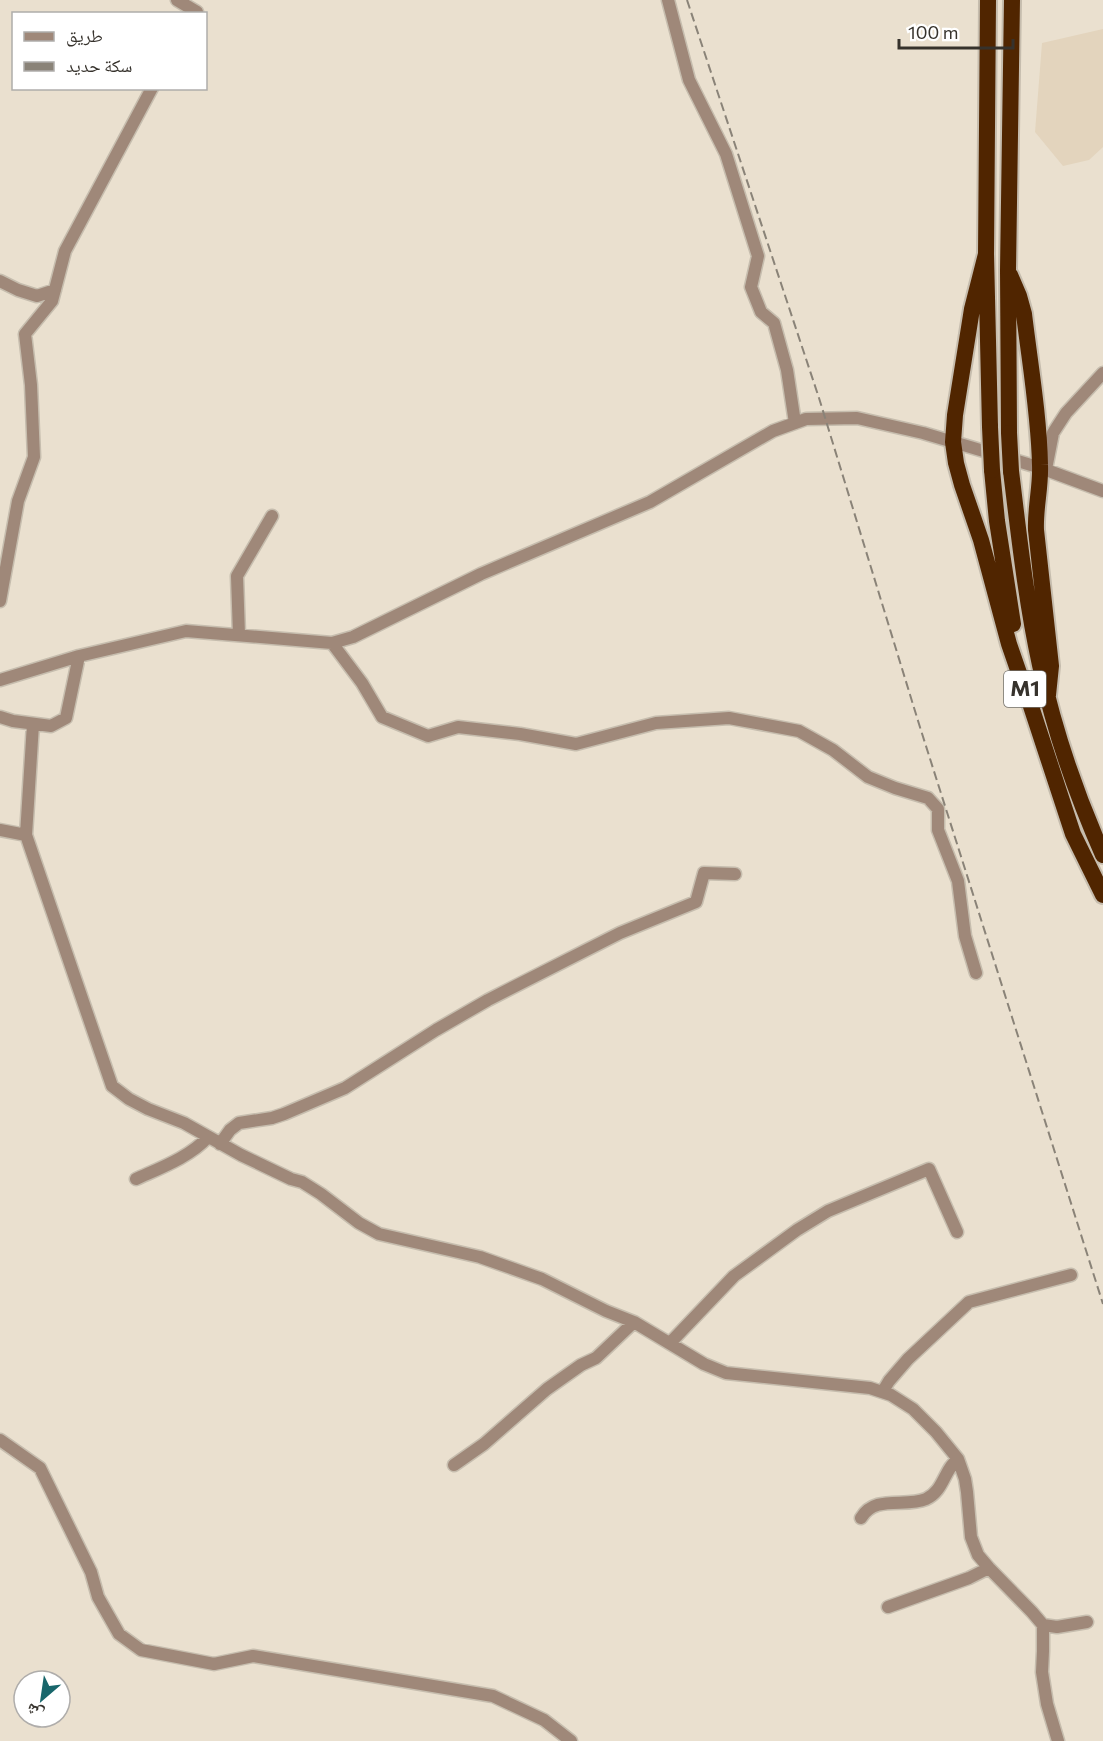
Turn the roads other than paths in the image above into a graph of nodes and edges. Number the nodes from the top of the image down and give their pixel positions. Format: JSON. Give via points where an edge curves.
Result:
{"nodes":[{"id":1,"x":177,"y":0,"type":"edge"},
{"id":2,"x":668,"y":0,"type":"edge"},
{"id":3,"x":987,"y":0,"type":"edge"},
{"id":4,"x":1012,"y":0,"type":"edge"},
{"id":5,"x":195,"y":12,"type":"edge"},
{"id":6,"x":151,"y":90,"type":"edge"},
{"id":7,"x":986,"y":254,"type":"junction"},
{"id":8,"x":1008,"y":270,"type":"junction"},
{"id":9,"x":0,"y":280,"type":"edge"},
{"id":10,"x":55,"y":290,"type":"junction"},
{"id":11,"x":1103,"y":373,"type":"edge"},
{"id":12,"x":795,"y":423,"type":"junction"},
{"id":13,"x":953,"y":442,"type":"junction"},
{"id":14,"x":1043,"y":469,"type":"junction"},
{"id":15,"x":1103,"y":491,"type":"edge"},
{"id":16,"x":272,"y":516,"type":"dead end"},
{"id":17,"x":0,"y":601,"type":"edge"},
{"id":18,"x":239,"y":635,"type":"junction"},
{"id":19,"x":332,"y":643,"type":"junction"},
{"id":20,"x":80,"y":656,"type":"junction"},
{"id":21,"x":0,"y":680,"type":"edge"},
{"id":22,"x":1048,"y":695,"type":"junction"},
{"id":23,"x":1026,"y":696,"type":"junction"},
{"id":24,"x":0,"y":717,"type":"edge"},
{"id":25,"x":33,"y":724,"type":"junction"},
{"id":26,"x":0,"y":830,"type":"edge"},
{"id":27,"x":26,"y":835,"type":"junction"},
{"id":28,"x":1103,"y":855,"type":"edge"},
{"id":29,"x":735,"y":874,"type":"dead end"},
{"id":30,"x":1103,"y":895,"type":"edge"},
{"id":31,"x":976,"y":973,"type":"dead end"},
{"id":32,"x":208,"y":1137,"type":"junction"},
{"id":33,"x":220,"y":1144,"type":"junction"},
{"id":34,"x":136,"y":1179,"type":"dead end"},
{"id":35,"x":957,"y":1232,"type":"dead end"},
{"id":36,"x":1071,"y":1275,"type":"dead end"},
{"id":37,"x":634,"y":1322,"type":"junction"},
{"id":38,"x":670,"y":1343,"type":"junction"},
{"id":39,"x":883,"y":1391,"type":"junction"},
{"id":40,"x":0,"y":1440,"type":"edge"},
{"id":41,"x":958,"y":1459,"type":"junction"},
{"id":42,"x":454,"y":1465,"type":"dead end"},
{"id":43,"x":861,"y":1518,"type":"dead end"},
{"id":44,"x":988,"y":1569,"type":"junction"},
{"id":45,"x":888,"y":1607,"type":"dead end"},
{"id":46,"x":1087,"y":1622,"type":"dead end"},
{"id":47,"x":1043,"y":1625,"type":"junction"},
{"id":48,"x":571,"y":1741,"type":"edge"},
{"id":49,"x":1058,"y":1741,"type":"edge"}],
"edges":[{"from":1,"to":5,"type":"street"},
{"from":2,"to":12,"type":"street","via":[[689,80],[726,154],[758,256],[751,287],[761,312],[774,323],[788,370]]},
{"from":3,"to":7,"type":"highway","number":"M1"},
{"from":4,"to":8,"type":"highway","number":"M1"},
{"from":6,"to":10,"type":"street","via":[[65,251]]},
{"from":7,"to":13,"type":"highway","via":[[972,309]]},
{"from":7,"to":23,"type":"highway","number":"M1","bridge":true,"via":[[992,470]]},
{"from":8,"to":14,"type":"highway","via":[[1024,314]]},
{"from":8,"to":22,"type":"highway","number":"M1","bridge":true,"via":[[1011,471],[1022,565]]},
{"from":9,"to":10,"type":"street","via":[[37,296]]},
{"from":10,"to":17,"type":"street","via":[[52,301],[25,334],[34,457],[18,501]]},
{"from":11,"to":14,"type":"street","via":[[1053,433]]},
{"from":12,"to":13,"type":"street","via":[[806,419],[856,418]]},
{"from":12,"to":19,"type":"street","via":[[773,431],[650,502]]},
{"from":13,"to":14,"type":"street"},
{"from":13,"to":23,"type":"highway","via":[[962,485]]},
{"from":14,"to":15,"type":"street"},
{"from":14,"to":22,"type":"highway","via":[[1036,530],[1051,666]]},
{"from":16,"to":18,"type":"street","via":[[237,576]]},
{"from":18,"to":19,"type":"street"},
{"from":18,"to":20,"type":"street","via":[[186,631]]},
{"from":19,"to":31,"type":"street","via":[[382,717],[428,736],[458,727],[576,744],[656,723],[729,718],[799,731],[868,777],[928,798],[939,810],[938,830],[958,881],[965,936]]},
{"from":20,"to":21,"type":"street"},
{"from":20,"to":25,"type":"street","via":[[66,718],[51,726]]},
{"from":22,"to":28,"type":"highway","number":"M1","via":[[1064,756]]},
{"from":23,"to":30,"type":"highway","number":"M1","via":[[1073,834]]},
{"from":24,"to":25,"type":"street"},
{"from":25,"to":27,"type":"street"},
{"from":26,"to":27,"type":"street"},
{"from":27,"to":32,"type":"street","via":[[112,1086],[139,1104]]},
{"from":29,"to":33,"type":"street","via":[[704,873],[696,902],[620,933],[488,1000],[345,1088],[272,1118],[239,1123]]},
{"from":32,"to":33,"type":"street"},
{"from":32,"to":34,"type":"street","via":[[170,1163]]},
{"from":33,"to":37,"type":"street","via":[[302,1182],[379,1234],[480,1257]]},
{"from":35,"to":38,"type":"street","via":[[929,1169],[828,1211],[797,1230],[734,1276]]},
{"from":36,"to":39,"type":"street","via":[[969,1302],[908,1359]]},
{"from":37,"to":38,"type":"street"},
{"from":37,"to":42,"type":"street","via":[[596,1358],[547,1389]]},
{"from":38,"to":39,"type":"street","via":[[726,1373]]},
{"from":39,"to":41,"type":"street","via":[[913,1408]]},
{"from":40,"to":48,"type":"street","via":[[40,1468],[91,1572],[98,1597],[119,1634],[141,1650],[214,1664],[253,1656],[493,1696],[544,1720]]},
{"from":41,"to":43,"type":"street","via":[[931,1496],[877,1505],[866,1510]]},
{"from":41,"to":44,"type":"street","via":[[966,1485],[971,1537]]},
{"from":44,"to":45,"type":"street"},
{"from":44,"to":47,"type":"street"},
{"from":46,"to":47,"type":"street"},
{"from":47,"to":49,"type":"street","via":[[1042,1672]]}]}
